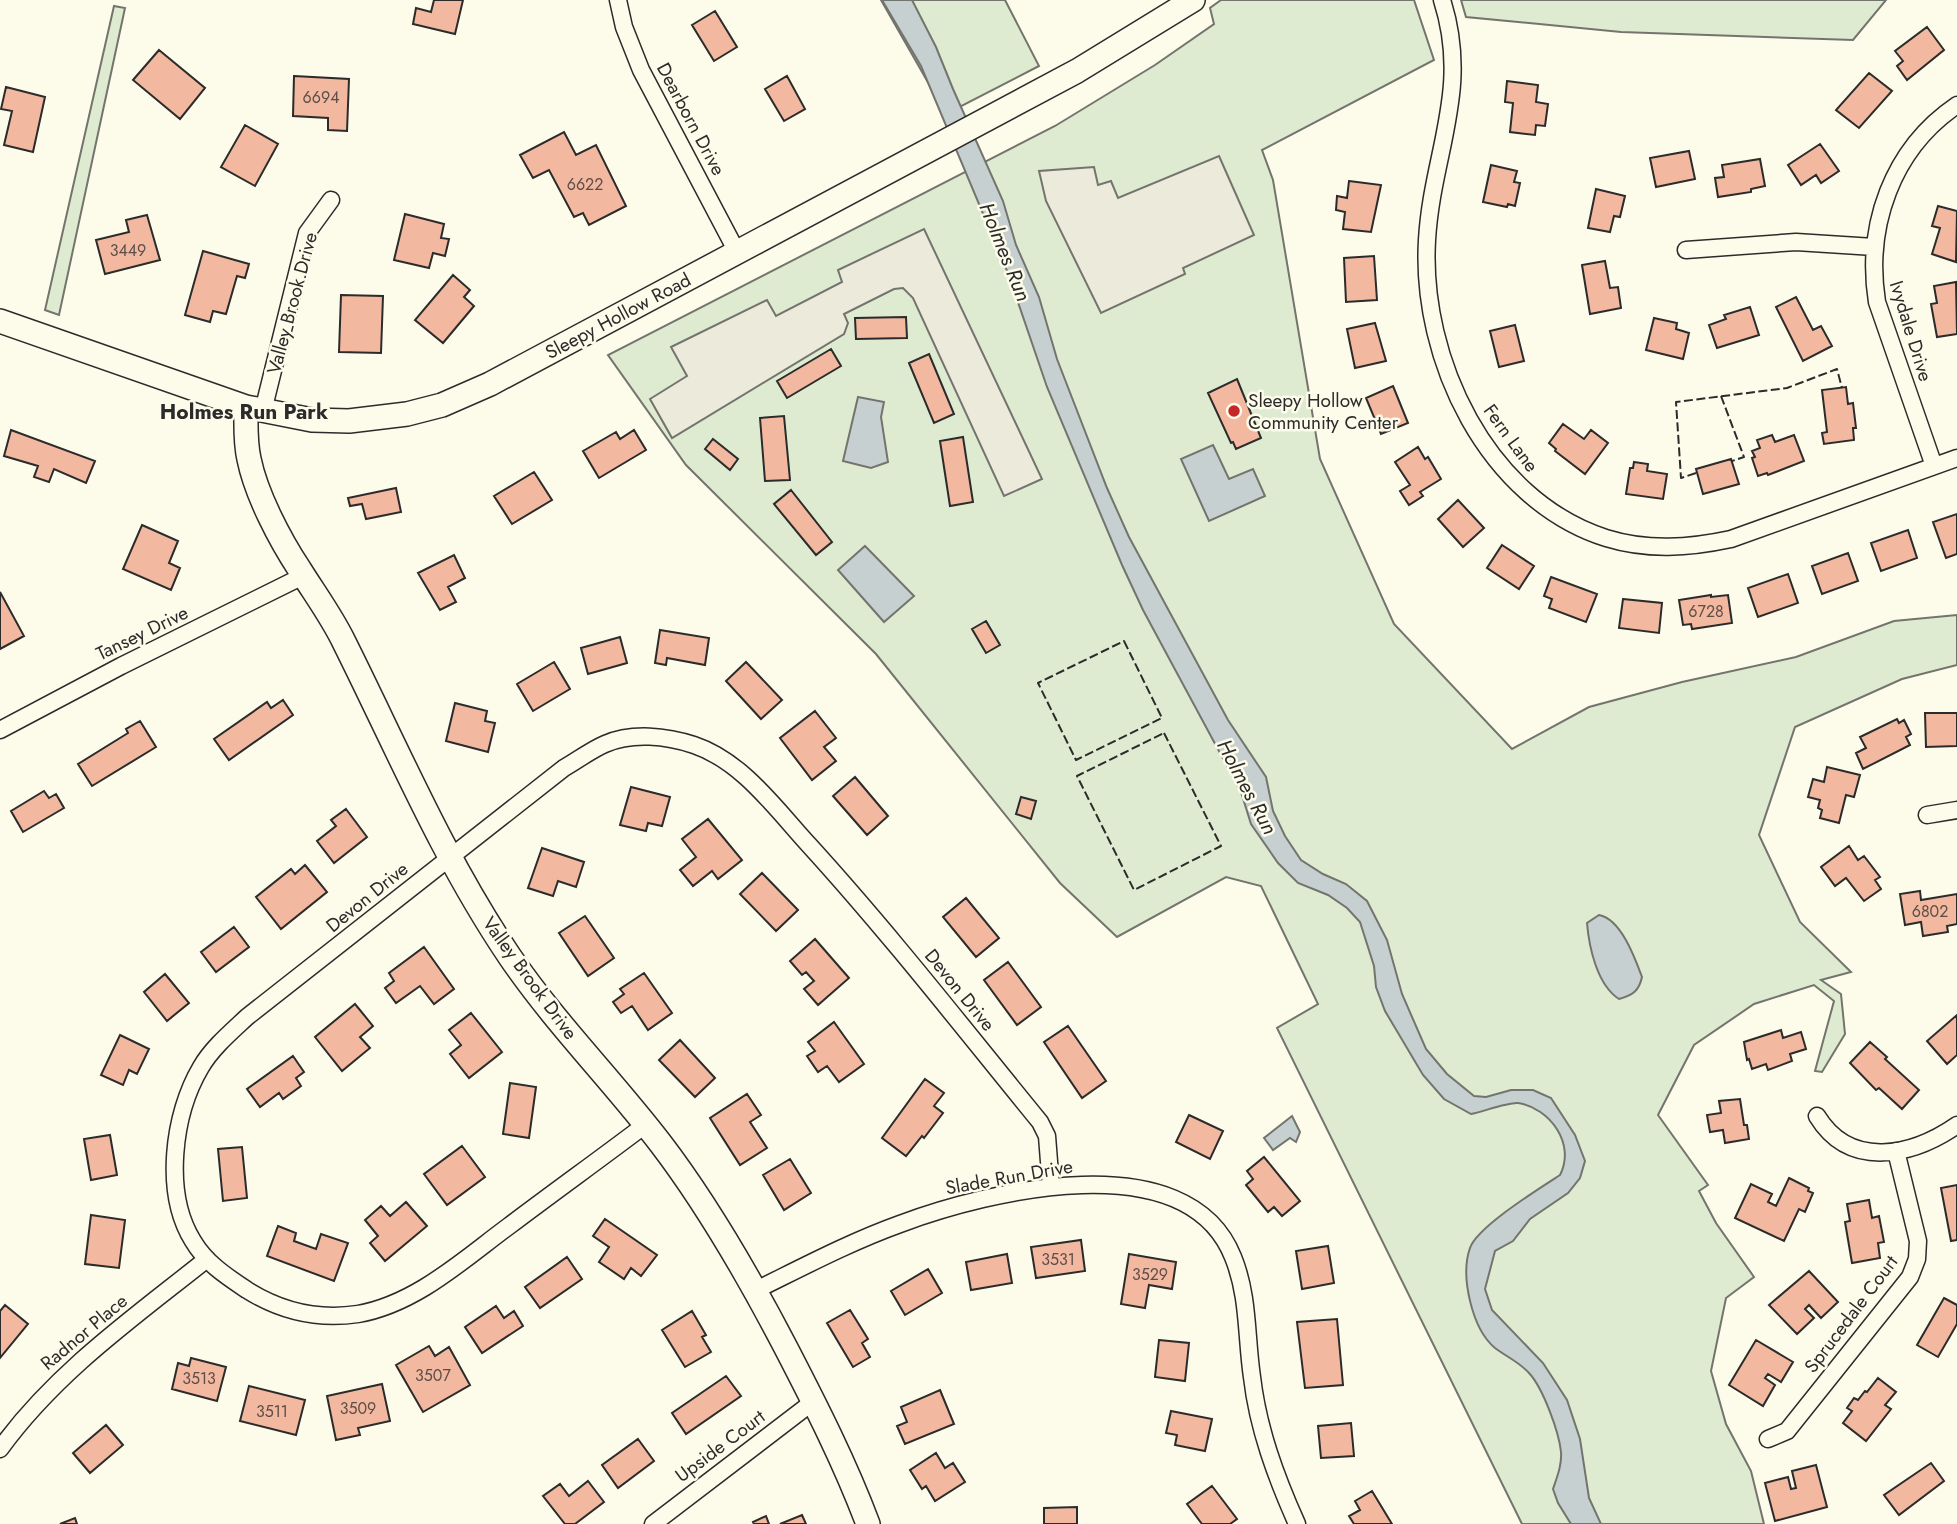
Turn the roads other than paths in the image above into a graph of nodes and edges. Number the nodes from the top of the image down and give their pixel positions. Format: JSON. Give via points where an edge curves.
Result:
{"nodes":[{"id":1,"x":618,"y":0,"type":"edge"},
{"id":2,"x":1193,"y":0,"type":"edge"},
{"id":3,"x":1442,"y":0,"type":"edge"},
{"id":4,"x":1957,"y":105,"type":"edge"},
{"id":5,"x":331,"y":200,"type":"dead end"},
{"id":6,"x":1874,"y":247,"type":"junction"},
{"id":7,"x":1686,"y":250,"type":"dead end"},
{"id":8,"x":738,"y":254,"type":"junction"},
{"id":9,"x":0,"y":321,"type":"edge"},
{"id":10,"x":255,"y":409,"type":"junction"},
{"id":11,"x":1957,"y":458,"type":"edge"},
{"id":12,"x":1934,"y":466,"type":"junction"},
{"id":13,"x":303,"y":576,"type":"junction"},
{"id":14,"x":0,"y":730,"type":"edge"},
{"id":15,"x":1957,"y":810,"type":"edge"},
{"id":16,"x":1927,"y":815,"type":"dead end"},
{"id":17,"x":449,"y":858,"type":"junction"},
{"id":18,"x":1817,"y":1116,"type":"dead end"},
{"id":19,"x":645,"y":1125,"type":"junction"},
{"id":20,"x":1957,"y":1125,"type":"edge"},
{"id":21,"x":1896,"y":1151,"type":"junction"},
{"id":22,"x":1051,"y":1187,"type":"junction"},
{"id":23,"x":207,"y":1259,"type":"junction"},
{"id":24,"x":756,"y":1290,"type":"junction"},
{"id":25,"x":814,"y":1401,"type":"junction"},
{"id":26,"x":1768,"y":1439,"type":"dead end"},
{"id":27,"x":0,"y":1449,"type":"edge"},
{"id":28,"x":653,"y":1524,"type":"edge"},
{"id":29,"x":868,"y":1524,"type":"edge"},
{"id":30,"x":1297,"y":1524,"type":"edge"}],
"edges":[{"from":1,"to":8,"type":"street","name":"Dearborn Drive","via":[[641,70]]},
{"from":2,"to":8,"type":"main road","name":"Sleepy Hollow Road","via":[[1099,60]]},
{"from":3,"to":12,"type":"street","name":"Fern Lane","via":[[1451,40],[1453,88],[1427,241],[1434,322],[1466,412],[1490,451],[1528,495],[1566,521],[1606,538],[1680,547],[1731,539]]},
{"from":4,"to":6,"type":"street","name":"Ivydale Drive","via":[[1924,133],[1892,180]]},
{"from":5,"to":10,"type":"street","name":"Valley Brook Drive","via":[[307,233]]},
{"from":6,"to":7,"type":"street","via":[[1796,242]]},
{"from":6,"to":12,"type":"street","name":"Ivydale Drive","via":[[1877,302]]},
{"from":8,"to":10,"type":"main road","name":"Sleepy Hollow Road","via":[[442,405],[349,421],[312,420]]},
{"from":9,"to":10,"type":"main road","name":"Sleepy Hollow Road"},
{"from":10,"to":13,"type":"main road","name":"Valley Brook Drive","via":[[246,433],[249,460],[275,526]]},
{"from":11,"to":12,"type":"street","name":"Fern Lane"},
{"from":13,"to":14,"type":"street","name":"Tansey Drive"},
{"from":13,"to":17,"type":"main road","name":"Valley Brook Drive","via":[[344,641]]},
{"from":15,"to":16,"type":"street"},
{"from":17,"to":19,"type":"main road","name":"Valley Brook Drive","via":[[518,967]]},
{"from":17,"to":22,"type":"street","name":"Devon Drive","via":[[564,768],[607,744],[646,737],[692,744],[711,752],[742,774],[860,901],[1040,1122],[1047,1136]]},
{"from":17,"to":23,"type":"street","name":"Devon Drive","via":[[247,1017],[202,1065],[181,1112],[175,1167],[187,1230]]},
{"from":18,"to":21,"type":"street","via":[[1825,1129],[1849,1148]]},
{"from":19,"to":23,"type":"street","name":"Devon Drive","via":[[449,1270],[389,1305],[331,1317],[285,1309],[220,1273]]},
{"from":19,"to":24,"type":"main road","name":"Valley Brook Drive","via":[[706,1209]]},
{"from":20,"to":21,"type":"street","via":[[1920,1145]]},
{"from":21,"to":26,"type":"street","name":"Sprucedale Court","via":[[1918,1241],[1910,1277],[1787,1431]]},
{"from":22,"to":24,"type":"street","name":"Slade Run Drive","via":[[929,1213]]},
{"from":22,"to":30,"type":"street","name":"Slade Run Drive","via":[[1115,1186],[1172,1197],[1192,1206],[1219,1232],[1241,1280],[1259,1419]]},
{"from":23,"to":27,"type":"street","name":"Radnor Place","via":[[77,1364]]},
{"from":24,"to":25,"type":"main road","name":"Valley Brook Drive"},
{"from":25,"to":28,"type":"street","name":"Upside Court"},
{"from":25,"to":29,"type":"main road","name":"Valley Brook Drive"}]}
